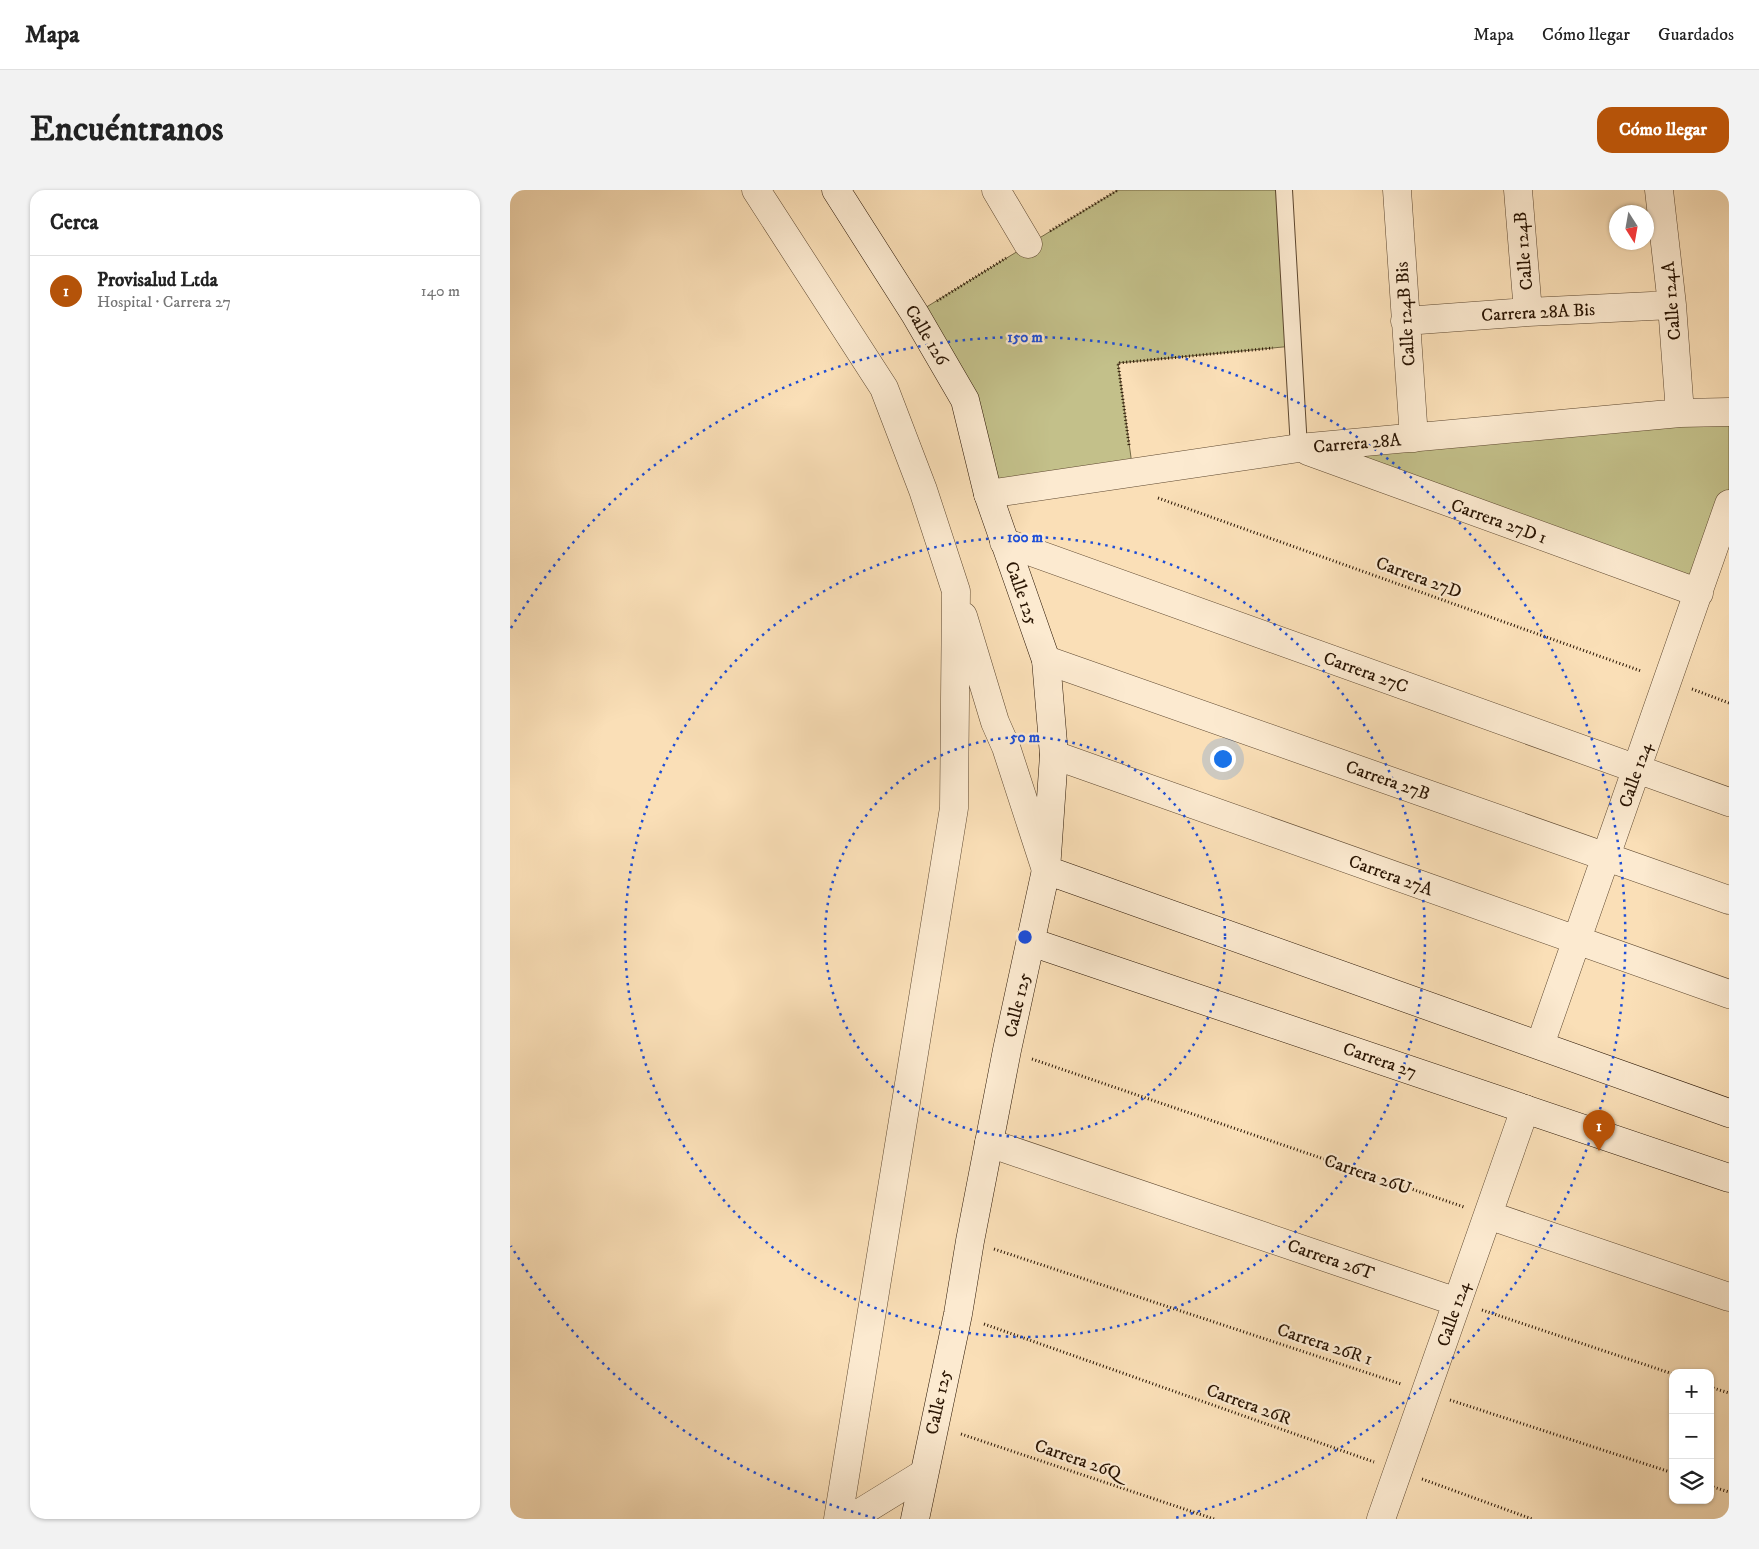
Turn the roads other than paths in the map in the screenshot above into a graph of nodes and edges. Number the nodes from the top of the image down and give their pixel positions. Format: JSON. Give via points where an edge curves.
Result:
{"nodes":[{"id":1,"x":756,"y":190,"type":"edge"},
{"id":2,"x":836,"y":190,"type":"edge"},
{"id":3,"x":996,"y":190,"type":"edge"},
{"id":4,"x":1284,"y":190,"type":"edge"},
{"id":5,"x":1396,"y":190,"type":"edge"},
{"id":6,"x":1518,"y":190,"type":"edge"},
{"id":7,"x":1659,"y":190,"type":"edge"},
{"id":8,"x":1028,"y":244,"type":"dead end"},
{"id":9,"x":1672,"y":305,"type":"junction"},
{"id":10,"x":1528,"y":312,"type":"junction"},
{"id":11,"x":1405,"y":321,"type":"junction"},
{"id":12,"x":1729,"y":412,"type":"edge"},
{"id":13,"x":1680,"y":413,"type":"junction"},
{"id":14,"x":1414,"y":438,"type":"junction"},
{"id":15,"x":1299,"y":448,"type":"junction"},
{"id":16,"x":988,"y":494,"type":"junction"},
{"id":17,"x":1729,"y":504,"type":"edge"},
{"id":18,"x":1004,"y":542,"type":"junction"},
{"id":19,"x":956,"y":591,"type":"junction"},
{"id":20,"x":1699,"y":593,"type":"junction"},
{"id":21,"x":1046,"y":660,"type":"junction"},
{"id":22,"x":1054,"y":755,"type":"junction"},
{"id":23,"x":1637,"y":769,"type":"junction"},
{"id":24,"x":1729,"y":802,"type":"edge"},
{"id":25,"x":1606,"y":856,"type":"junction"},
{"id":26,"x":1046,"y":870,"type":"junction"},
{"id":27,"x":1729,"y":900,"type":"edge"},
{"id":28,"x":1577,"y":940,"type":"junction"},
{"id":29,"x":1031,"y":942,"type":"junction"},
{"id":30,"x":1729,"y":994,"type":"edge"},
{"id":31,"x":1540,"y":1045,"type":"junction"},
{"id":32,"x":1525,"y":1109,"type":"junction"},
{"id":33,"x":1729,"y":1113,"type":"edge"},
{"id":34,"x":989,"y":1143,"type":"junction"},
{"id":35,"x":1729,"y":1178,"type":"edge"},
{"id":36,"x":1488,"y":1215,"type":"junction"},
{"id":37,"x":1729,"y":1297,"type":"edge"},
{"id":38,"x":1457,"y":1302,"type":"junction"},
{"id":39,"x":924,"y":1474,"type":"junction"},
{"id":40,"x":838,"y":1519,"type":"edge"},
{"id":41,"x":850,"y":1519,"type":"edge"},
{"id":42,"x":915,"y":1519,"type":"edge"},
{"id":43,"x":1381,"y":1519,"type":"edge"}],
"edges":[{"from":1,"to":19,"type":"street","via":[[884,388],[923,490]]},
{"from":2,"to":16,"type":"street","name":"Calle 126","via":[[965,400]]},
{"from":3,"to":8,"type":"street"},
{"from":4,"to":15,"type":"lane"},
{"from":5,"to":11,"type":"street","name":"Calle 124B Bis"},
{"from":6,"to":10,"type":"street","name":"Calle 124B"},
{"from":7,"to":9,"type":"street","name":"Calle 124A"},
{"from":9,"to":10,"type":"street","name":"Carrera 28A Bis"},
{"from":9,"to":13,"type":"street","name":"Calle 124A"},
{"from":10,"to":11,"type":"street","name":"Carrera 28A Bis"},
{"from":11,"to":14,"type":"street","name":"Calle 124B Bis"},
{"from":12,"to":13,"type":"street","name":"Carrera 28A"},
{"from":13,"to":14,"type":"street","name":"Carrera 28A"},
{"from":14,"to":15,"type":"street","name":"Carrera 28A"},
{"from":15,"to":16,"type":"street","name":"Carrera 28A"},
{"from":15,"to":20,"type":"street","name":"Carrera 27D 1"},
{"from":16,"to":18,"type":"street","name":"Calle 125"},
{"from":17,"to":20,"type":"street","name":"Calle 124"},
{"from":18,"to":21,"type":"street","name":"Calle 125"},
{"from":18,"to":23,"type":"street","name":"Carrera 27C"},
{"from":19,"to":26,"type":"street"},
{"from":19,"to":40,"type":"street","via":[[954,808]]},
{"from":20,"to":23,"type":"street","name":"Calle 124"},
{"from":21,"to":22,"type":"street","name":"Calle 125"},
{"from":21,"to":25,"type":"street","name":"Carrera 27B"},
{"from":22,"to":26,"type":"street","name":"Calle 125"},
{"from":22,"to":28,"type":"street","name":"Carrera 27A"},
{"from":23,"to":24,"type":"street","name":"Carrera 27C"},
{"from":23,"to":25,"type":"street","name":"Calle 124"},
{"from":25,"to":27,"type":"street","name":"Carrera 27B"},
{"from":25,"to":28,"type":"street","name":"Calle 124"},
{"from":26,"to":29,"type":"street","name":"Calle 125"},
{"from":26,"to":31,"type":"street"},
{"from":28,"to":30,"type":"street","name":"Carrera 27A"},
{"from":28,"to":31,"type":"street","name":"Calle 124"},
{"from":29,"to":32,"type":"street","name":"Carrera 27"},
{"from":29,"to":34,"type":"street","name":"Calle 125"},
{"from":31,"to":33,"type":"street"},
{"from":32,"to":35,"type":"street","name":"Carrera 27"},
{"from":32,"to":36,"type":"street","name":"Calle 124"},
{"from":34,"to":38,"type":"street","name":"Carrera 26T"},
{"from":34,"to":39,"type":"street","name":"Calle 125","via":[[958,1314]]},
{"from":36,"to":37,"type":"street"},
{"from":36,"to":38,"type":"street","name":"Calle 124"},
{"from":38,"to":43,"type":"street","name":"Calle 124"},
{"from":39,"to":41,"type":"street"},
{"from":39,"to":42,"type":"street","name":"Calle 125"}]}
